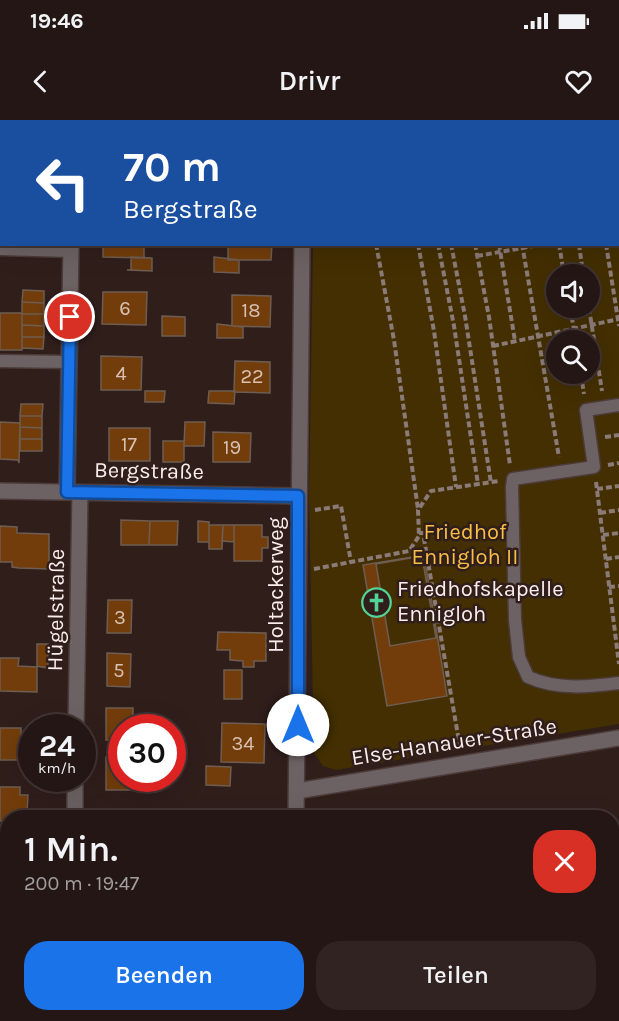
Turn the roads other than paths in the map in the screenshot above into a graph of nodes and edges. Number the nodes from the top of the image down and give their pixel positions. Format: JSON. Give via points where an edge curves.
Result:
{"nodes":[{"id":1,"x":302,"y":246,"type":"edge"},
{"id":2,"x":71,"y":248,"type":"edge"},
{"id":3,"x":0,"y":249,"type":"edge"},
{"id":4,"x":0,"y":361,"type":"edge"},
{"id":5,"x":69,"y":362,"type":"junction"},
{"id":6,"x":619,"y":405,"type":"edge"},
{"id":7,"x":0,"y":491,"type":"edge"},
{"id":8,"x":73,"y":492,"type":"junction"},
{"id":9,"x":298,"y":496,"type":"junction"},
{"id":10,"x":619,"y":683,"type":"edge"},
{"id":11,"x":76,"y":714,"type":"edge"},
{"id":12,"x":619,"y":738,"type":"edge"},
{"id":13,"x":297,"y":791,"type":"junction"},
{"id":14,"x":75,"y":792,"type":"edge"},
{"id":15,"x":75,"y":810,"type":"edge"},
{"id":16,"x":296,"y":810,"type":"edge"}],
"edges":[{"from":1,"to":9,"type":"street","name":"Holtackerweg"},
{"from":2,"to":3,"type":"lane"},
{"from":2,"to":5,"type":"street","name":"Hügelstraße"},
{"from":4,"to":5,"type":"lane"},
{"from":5,"to":8,"type":"street","name":"Hügelstraße"},
{"from":6,"to":10,"type":"lane","via":[[586,410],[594,467],[513,480],[515,620],[519,657],[528,677],[548,686]]},
{"from":7,"to":8,"type":"street","name":"Bergstraße"},
{"from":8,"to":9,"type":"street","name":"Bergstraße"},
{"from":8,"to":11,"type":"street","name":"Hügelstraße"},
{"from":9,"to":13,"type":"street","name":"Holtackerweg"},
{"from":12,"to":13,"type":"street","name":"Else-Hanauer-Straße"},
{"from":13,"to":16,"type":"street","name":"Holtackerweg"},
{"from":14,"to":15,"type":"street"}]}
